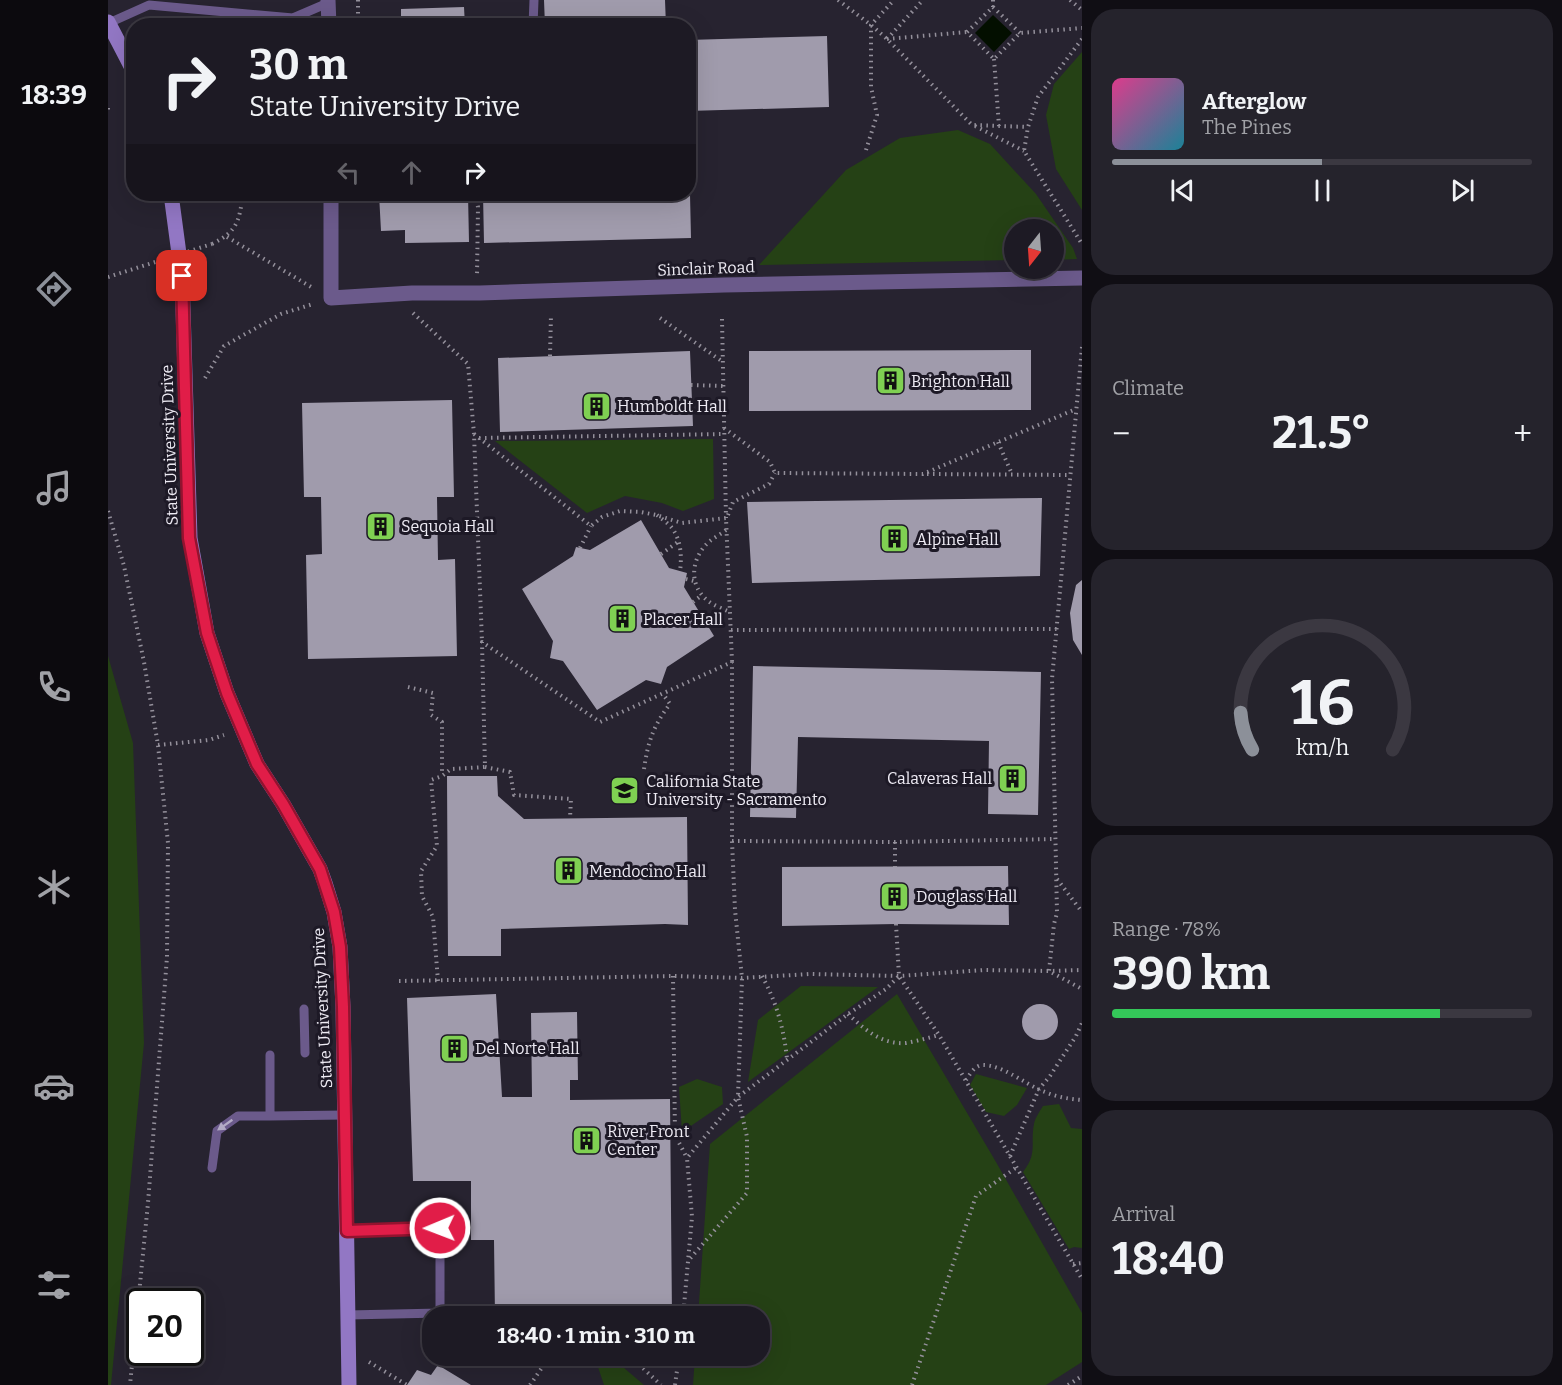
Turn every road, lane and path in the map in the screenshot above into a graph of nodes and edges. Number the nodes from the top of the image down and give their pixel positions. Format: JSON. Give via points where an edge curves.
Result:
{"nodes":[{"id":1,"x":358,"y":0,"type":"edge"},
{"id":2,"x":534,"y":0,"type":"edge"},
{"id":3,"x":838,"y":0,"type":"edge"},
{"id":4,"x":894,"y":0,"type":"edge"},
{"id":5,"x":923,"y":0,"type":"edge"},
{"id":6,"x":993,"y":0,"type":"edge"},
{"id":7,"x":1070,"y":0,"type":"edge"},
{"id":8,"x":330,"y":1,"type":"edge"},
{"id":9,"x":993,"y":7,"type":"junction"},
{"id":10,"x":1082,"y":10,"type":"edge"},
{"id":11,"x":329,"y":18,"type":"edge"},
{"id":12,"x":358,"y":18,"type":"edge"},
{"id":13,"x":533,"y":18,"type":"edge"},
{"id":14,"x":109,"y":22,"type":"edge"},
{"id":15,"x":871,"y":25,"type":"junction"},
{"id":16,"x":1082,"y":28,"type":"edge"},
{"id":17,"x":967,"y":32,"type":"junction"},
{"id":18,"x":1020,"y":33,"type":"junction"},
{"id":19,"x":887,"y":39,"type":"junction"},
{"id":20,"x":1082,"y":39,"type":"edge"},
{"id":21,"x":126,"y":56,"type":"edge"},
{"id":22,"x":994,"y":59,"type":"junction"},
{"id":23,"x":972,"y":125,"type":"junction"},
{"id":24,"x":999,"y":126,"type":"junction"},
{"id":25,"x":1028,"y":127,"type":"junction"},
{"id":26,"x":866,"y":150,"type":"dead end"},
{"id":27,"x":1024,"y":152,"type":"junction"},
{"id":28,"x":172,"y":201,"type":"edge"},
{"id":29,"x":242,"y":201,"type":"edge"},
{"id":30,"x":331,"y":201,"type":"edge"},
{"id":31,"x":477,"y":201,"type":"edge"},
{"id":32,"x":227,"y":237,"type":"junction"},
{"id":33,"x":1082,"y":244,"type":"edge"},
{"id":34,"x":108,"y":277,"type":"edge"},
{"id":35,"x":477,"y":278,"type":"dead end"},
{"id":36,"x":1082,"y":278,"type":"edge"},
{"id":37,"x":331,"y":298,"type":"junction"},
{"id":38,"x":412,"y":312,"type":"dead end"},
{"id":39,"x":551,"y":315,"type":"dead end"},
{"id":40,"x":660,"y":318,"type":"dead end"},
{"id":41,"x":722,"y":319,"type":"dead end"},
{"id":42,"x":1082,"y":347,"type":"edge"},
{"id":43,"x":550,"y":356,"type":"dead end"},
{"id":44,"x":723,"y":362,"type":"junction"},
{"id":45,"x":691,"y":385,"type":"dead end"},
{"id":46,"x":723,"y":386,"type":"junction"},
{"id":47,"x":186,"y":408,"type":"junction"},
{"id":48,"x":1076,"y":409,"type":"junction"},
{"id":49,"x":724,"y":428,"type":"junction"},
{"id":50,"x":474,"y":434,"type":"junction"},
{"id":51,"x":724,"y":434,"type":"junction"},
{"id":52,"x":479,"y":438,"type":"junction"},
{"id":53,"x":998,"y":442,"type":"junction"},
{"id":54,"x":775,"y":473,"type":"junction"},
{"id":55,"x":923,"y":474,"type":"junction"},
{"id":56,"x":1012,"y":474,"type":"junction"},
{"id":57,"x":1070,"y":475,"type":"junction"},
{"id":58,"x":108,"y":511,"type":"edge"},
{"id":59,"x":656,"y":515,"type":"junction"},
{"id":60,"x":726,"y":518,"type":"junction"},
{"id":61,"x":591,"y":526,"type":"junction"},
{"id":62,"x":727,"y":530,"type":"junction"},
{"id":63,"x":678,"y":542,"type":"junction"},
{"id":64,"x":580,"y":548,"type":"dead end"},
{"id":65,"x":661,"y":554,"type":"dead end"},
{"id":66,"x":680,"y":571,"type":"dead end"},
{"id":67,"x":686,"y":579,"type":"dead end"},
{"id":68,"x":694,"y":581,"type":"junction"},
{"id":69,"x":702,"y":595,"type":"junction"},
{"id":70,"x":693,"y":602,"type":"dead end"},
{"id":71,"x":730,"y":612,"type":"junction"},
{"id":72,"x":1057,"y":629,"type":"junction"},
{"id":73,"x":731,"y":630,"type":"junction"},
{"id":74,"x":482,"y":642,"type":"junction"},
{"id":75,"x":732,"y":662,"type":"junction"},
{"id":76,"x":408,"y":687,"type":"dead end"},
{"id":77,"x":663,"y":694,"type":"junction"},
{"id":78,"x":224,"y":735,"type":"dead end"},
{"id":79,"x":158,"y":745,"type":"junction"},
{"id":80,"x":485,"y":767,"type":"junction"},
{"id":81,"x":644,"y":769,"type":"dead end"},
{"id":82,"x":442,"y":776,"type":"junction"},
{"id":83,"x":570,"y":818,"type":"dead end"},
{"id":84,"x":1056,"y":839,"type":"junction"},
{"id":85,"x":732,"y":841,"type":"junction"},
{"id":86,"x":895,"y":842,"type":"junction"},
{"id":87,"x":895,"y":867,"type":"dead end"},
{"id":88,"x":1056,"y":878,"type":"junction"},
{"id":89,"x":1082,"y":912,"type":"edge"},
{"id":90,"x":896,"y":924,"type":"dead end"},
{"id":91,"x":1082,"y":970,"type":"edge"},
{"id":92,"x":1050,"y":971,"type":"junction"},
{"id":93,"x":673,"y":976,"type":"junction"},
{"id":94,"x":762,"y":976,"type":"junction"},
{"id":95,"x":899,"y":976,"type":"junction"},
{"id":96,"x":742,"y":978,"type":"junction"},
{"id":97,"x":399,"y":981,"type":"dead end"},
{"id":98,"x":438,"y":981,"type":"junction"},
{"id":99,"x":1082,"y":989,"type":"edge"},
{"id":100,"x":304,"y":1010,"type":"dead end"},
{"id":101,"x":848,"y":1014,"type":"junction"},
{"id":102,"x":1082,"y":1023,"type":"edge"},
{"id":103,"x":939,"y":1035,"type":"junction"},
{"id":104,"x":305,"y":1053,"type":"dead end"},
{"id":105,"x":270,"y":1055,"type":"dead end"},
{"id":106,"x":787,"y":1059,"type":"junction"},
{"id":107,"x":966,"y":1080,"type":"junction"},
{"id":108,"x":1039,"y":1089,"type":"junction"},
{"id":109,"x":738,"y":1097,"type":"junction"},
{"id":110,"x":1082,"y":1100,"type":"edge"},
{"id":111,"x":344,"y":1115,"type":"junction"},
{"id":112,"x":270,"y":1116,"type":"junction"},
{"id":113,"x":1010,"y":1156,"type":"junction"},
{"id":114,"x":687,"y":1158,"type":"junction"},
{"id":115,"x":1017,"y":1167,"type":"junction"},
{"id":116,"x":212,"y":1168,"type":"dead end"},
{"id":117,"x":347,"y":1231,"type":"junction"},
{"id":118,"x":688,"y":1261,"type":"junction"},
{"id":119,"x":1082,"y":1263,"type":"edge"},
{"id":120,"x":1073,"y":1264,"type":"junction"},
{"id":121,"x":1082,"y":1279,"type":"edge"},
{"id":122,"x":684,"y":1306,"type":"edge"},
{"id":123,"x":348,"y":1315,"type":"junction"},
{"id":124,"x":369,"y":1362,"type":"dead end"},
{"id":125,"x":543,"y":1366,"type":"edge"},
{"id":126,"x":641,"y":1366,"type":"edge"},
{"id":127,"x":678,"y":1366,"type":"edge"},
{"id":128,"x":1082,"y":1376,"type":"edge"},
{"id":129,"x":130,"y":1385,"type":"edge"},
{"id":130,"x":349,"y":1385,"type":"edge"},
{"id":131,"x":407,"y":1385,"type":"edge"},
{"id":132,"x":530,"y":1385,"type":"edge"},
{"id":133,"x":661,"y":1385,"type":"edge"},
{"id":134,"x":675,"y":1385,"type":"edge"},
{"id":135,"x":912,"y":1385,"type":"edge"},
{"id":136,"x":1068,"y":1385,"type":"edge"}],
"edges":[{"from":1,"to":12,"type":"path"},
{"from":2,"to":13,"type":"lane"},
{"from":3,"to":15,"type":"path"},
{"from":4,"to":15,"type":"path"},
{"from":5,"to":19,"type":"path"},
{"from":6,"to":9,"type":"path"},
{"from":7,"to":10,"type":"path"},
{"from":8,"to":11,"type":"street"},
{"from":8,"to":14,"type":"lane","via":[[293,18],[149,5]]},
{"from":9,"to":17,"type":"path"},
{"from":9,"to":18,"type":"path"},
{"from":14,"to":21,"type":"street"},
{"from":15,"to":19,"type":"path"},
{"from":15,"to":26,"type":"path","via":[[871,87],[877,114]]},
{"from":16,"to":18,"type":"path"},
{"from":17,"to":19,"type":"path"},
{"from":17,"to":22,"type":"path"},
{"from":18,"to":22,"type":"path"},
{"from":19,"to":23,"type":"path"},
{"from":20,"to":25,"type":"path","via":[[1038,97]]},
{"from":22,"to":24,"type":"path"},
{"from":23,"to":24,"type":"path"},
{"from":23,"to":27,"type":"path"},
{"from":24,"to":25,"type":"path"},
{"from":25,"to":27,"type":"path"},
{"from":27,"to":33,"type":"path"},
{"from":28,"to":47,"type":"street","name":"State University Drive","via":[[182,276]]},
{"from":29,"to":32,"type":"path","via":[[239,218]]},
{"from":30,"to":37,"type":"street"},
{"from":31,"to":35,"type":"path"},
{"from":32,"to":34,"type":"path","bridge":true},
{"from":32,"to":37,"type":"path"},
{"from":36,"to":37,"type":"street","name":"Sinclair Road"},
{"from":37,"to":47,"type":"path","via":[[281,314],[224,346]]},
{"from":38,"to":50,"type":"path","via":[[468,364]]},
{"from":39,"to":43,"type":"path"},
{"from":40,"to":44,"type":"path"},
{"from":41,"to":44,"type":"path"},
{"from":42,"to":48,"type":"path"},
{"from":44,"to":46,"type":"path"},
{"from":45,"to":46,"type":"path"},
{"from":46,"to":49,"type":"path"},
{"from":47,"to":111,"type":"street","name":"State University Drive","via":[[189,538],[207,633],[257,764],[320,869],[334,912],[343,1007]]},
{"from":48,"to":53,"type":"path"},
{"from":48,"to":57,"type":"path"},
{"from":49,"to":51,"type":"path"},
{"from":49,"to":54,"type":"path","via":[[770,462]]},
{"from":50,"to":52,"type":"path"},
{"from":50,"to":74,"type":"path"},
{"from":51,"to":52,"type":"path"},
{"from":51,"to":60,"type":"path"},
{"from":52,"to":61,"type":"path"},
{"from":53,"to":55,"type":"path"},
{"from":53,"to":56,"type":"path"},
{"from":54,"to":55,"type":"path"},
{"from":54,"to":60,"type":"path","via":[[769,484],[733,502]]},
{"from":55,"to":56,"type":"path"},
{"from":56,"to":57,"type":"path"},
{"from":57,"to":72,"type":"path"},
{"from":58,"to":79,"type":"path","via":[[124,566]]},
{"from":59,"to":60,"type":"path","via":[[682,524]]},
{"from":59,"to":61,"type":"path","via":[[620,511]]},
{"from":59,"to":63,"type":"path","via":[[673,529]]},
{"from":60,"to":62,"type":"path"},
{"from":61,"to":64,"type":"path"},
{"from":62,"to":68,"type":"path","via":[[710,541],[697,557]]},
{"from":62,"to":71,"type":"path"},
{"from":63,"to":65,"type":"path"},
{"from":63,"to":66,"type":"path"},
{"from":67,"to":68,"type":"path"},
{"from":68,"to":69,"type":"path"},
{"from":69,"to":70,"type":"path"},
{"from":69,"to":71,"type":"path"},
{"from":71,"to":73,"type":"path"},
{"from":72,"to":73,"type":"path"},
{"from":72,"to":84,"type":"path","via":[[1052,679]]},
{"from":73,"to":75,"type":"path"},
{"from":74,"to":77,"type":"path","via":[[600,722]]},
{"from":74,"to":80,"type":"path"},
{"from":75,"to":77,"type":"path"},
{"from":75,"to":85,"type":"path"},
{"from":76,"to":82,"type":"path","via":[[433,693],[431,715],[442,722]]},
{"from":77,"to":81,"type":"path","via":[[670,704],[647,746]]},
{"from":78,"to":79,"type":"path"},
{"from":79,"to":129,"type":"path","via":[[168,843],[167,957]]},
{"from":80,"to":82,"type":"path","via":[[451,769]]},
{"from":80,"to":83,"type":"path","via":[[510,772],[514,795],[571,799]]},
{"from":82,"to":98,"type":"path","via":[[431,780],[437,846],[421,871],[422,896],[433,917]]},
{"from":84,"to":86,"type":"path"},
{"from":84,"to":88,"type":"path"},
{"from":85,"to":86,"type":"path"},
{"from":85,"to":96,"type":"path"},
{"from":86,"to":87,"type":"path"},
{"from":88,"to":89,"type":"path"},
{"from":88,"to":92,"type":"path","via":[[1057,913]]},
{"from":90,"to":95,"type":"path"},
{"from":91,"to":92,"type":"path"},
{"from":92,"to":95,"type":"path","via":[[984,970]]},
{"from":92,"to":99,"type":"path"},
{"from":93,"to":96,"type":"path"},
{"from":93,"to":98,"type":"path"},
{"from":93,"to":114,"type":"path","via":[[675,1135]]},
{"from":94,"to":95,"type":"path"},
{"from":94,"to":96,"type":"path"},
{"from":94,"to":106,"type":"path","via":[[773,995]]},
{"from":95,"to":101,"type":"path"},
{"from":95,"to":103,"type":"path"},
{"from":96,"to":109,"type":"path"},
{"from":97,"to":98,"type":"path"},
{"from":100,"to":104,"type":"lane"},
{"from":101,"to":103,"type":"path","via":[[884,1040],[905,1043]]},
{"from":101,"to":106,"type":"path"},
{"from":102,"to":108,"type":"path"},
{"from":103,"to":107,"type":"path"},
{"from":105,"to":112,"type":"lane"},
{"from":106,"to":109,"type":"path"},
{"from":107,"to":108,"type":"path","via":[[981,1065]]},
{"from":107,"to":113,"type":"path"},
{"from":108,"to":110,"type":"path"},
{"from":108,"to":113,"type":"path"},
{"from":109,"to":114,"type":"path"},
{"from":109,"to":118,"type":"path","via":[[747,1137],[747,1193]]},
{"from":111,"to":112,"type":"lane"},
{"from":111,"to":117,"type":"street","name":"State University Drive"},
{"from":112,"to":116,"type":"lane","one_way":true,"via":[[238,1116],[217,1131]]},
{"from":113,"to":115,"type":"path"},
{"from":114,"to":118,"type":"path","via":[[692,1217]]},
{"from":115,"to":120,"type":"path"},
{"from":115,"to":135,"type":"path","via":[[976,1196]]},
{"from":117,"to":123,"type":"street","name":"State University Drive"},
{"from":117,"to":123,"type":"lane","via":[[440,1228],[440,1313]]},
{"from":118,"to":122,"type":"path"},
{"from":119,"to":120,"type":"path"},
{"from":120,"to":121,"type":"path"},
{"from":123,"to":130,"type":"street","name":"State University Drive"},
{"from":124,"to":131,"type":"path"},
{"from":125,"to":132,"type":"path"},
{"from":126,"to":133,"type":"path"},
{"from":127,"to":134,"type":"path"},
{"from":128,"to":136,"type":"path"}]}
